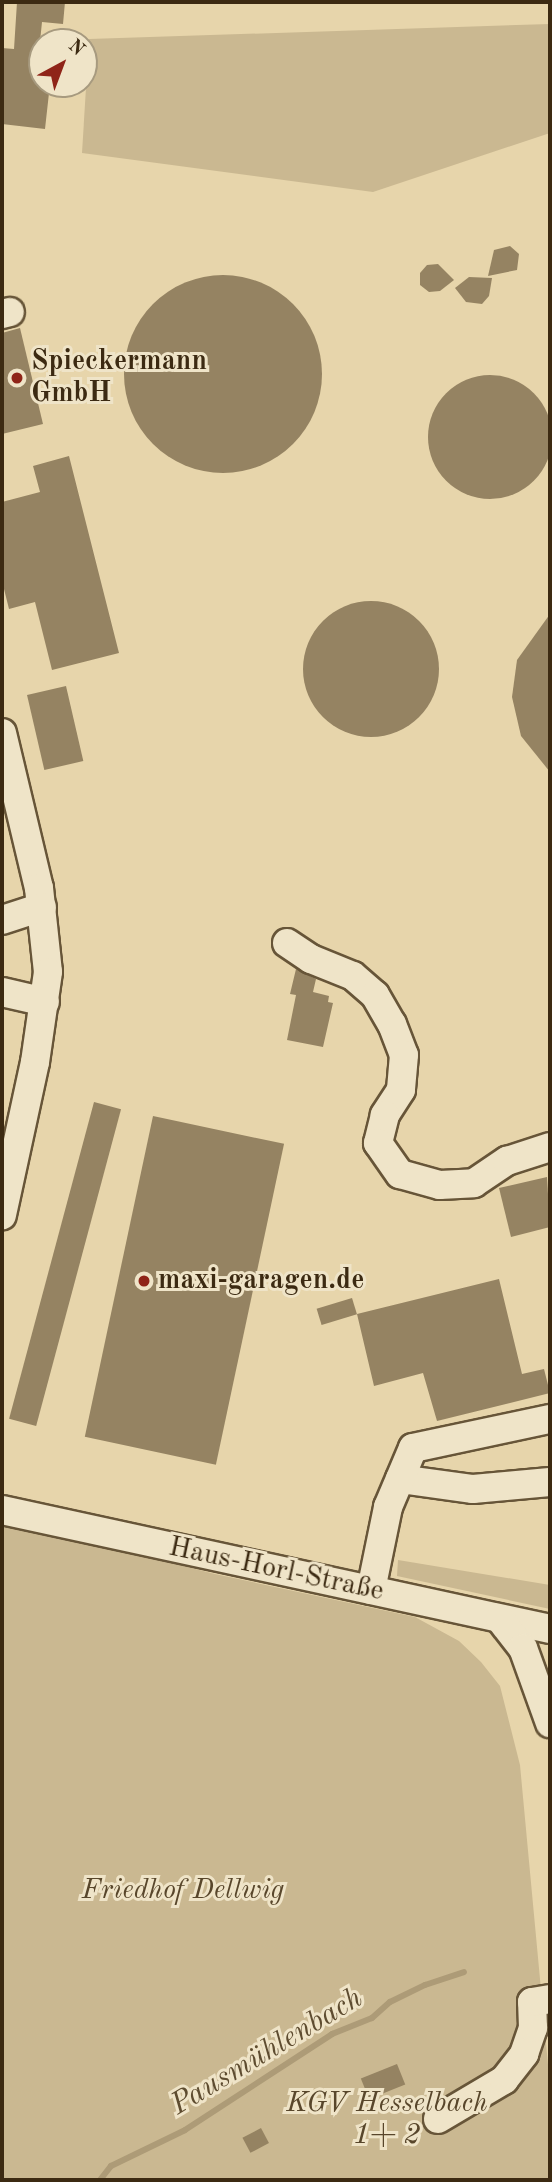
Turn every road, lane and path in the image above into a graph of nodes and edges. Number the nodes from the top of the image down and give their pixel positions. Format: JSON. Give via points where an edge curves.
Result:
{"nodes":[{"id":1,"x":2,"y":733,"type":"edge"},
{"id":2,"x":42,"y":907,"type":"junction"},
{"id":3,"x":2,"y":920,"type":"edge"},
{"id":4,"x":287,"y":943,"type":"dead end"},
{"id":5,"x":2,"y":992,"type":"edge"},
{"id":6,"x":46,"y":1002,"type":"junction"},
{"id":7,"x":550,"y":1147,"type":"edge"},
{"id":8,"x":2,"y":1215,"type":"edge"},
{"id":9,"x":550,"y":1419,"type":"edge"},
{"id":10,"x":400,"y":1479,"type":"junction"},
{"id":11,"x":550,"y":1482,"type":"edge"},
{"id":12,"x":2,"y":1510,"type":"edge"},
{"id":13,"x":371,"y":1590,"type":"junction"},
{"id":14,"x":500,"y":1619,"type":"junction"},
{"id":15,"x":550,"y":1629,"type":"edge"},
{"id":16,"x":550,"y":1723,"type":"edge"},
{"id":17,"x":550,"y":1998,"type":"edge"},
{"id":18,"x":438,"y":2119,"type":"dead end"}],
"edges":[{"from":1,"to":2,"type":"street"},
{"from":2,"to":3,"type":"street"},
{"from":2,"to":6,"type":"street"},
{"from":4,"to":7,"type":"street","via":[[311,959],[353,976],[375,995],[392,1024],[404,1055],[402,1081],[378,1143],[400,1174],[440,1185],[474,1183],[507,1161]]},
{"from":5,"to":6,"type":"street"},
{"from":6,"to":8,"type":"street"},
{"from":9,"to":10,"type":"street","via":[[413,1448]]},
{"from":10,"to":11,"type":"street","via":[[473,1489]]},
{"from":10,"to":13,"type":"street","via":[[388,1507]]},
{"from":12,"to":13,"type":"street","name":"Haus-Horl-Straße"},
{"from":13,"to":14,"type":"street","name":"Haus-Horl-Straße"},
{"from":14,"to":15,"type":"street","name":"Haus-Horl-Straße"},
{"from":14,"to":16,"type":"street","via":[[523,1648]]},
{"from":17,"to":18,"type":"street","via":[[532,2002],[533,2028],[524,2054],[504,2080]]}]}
